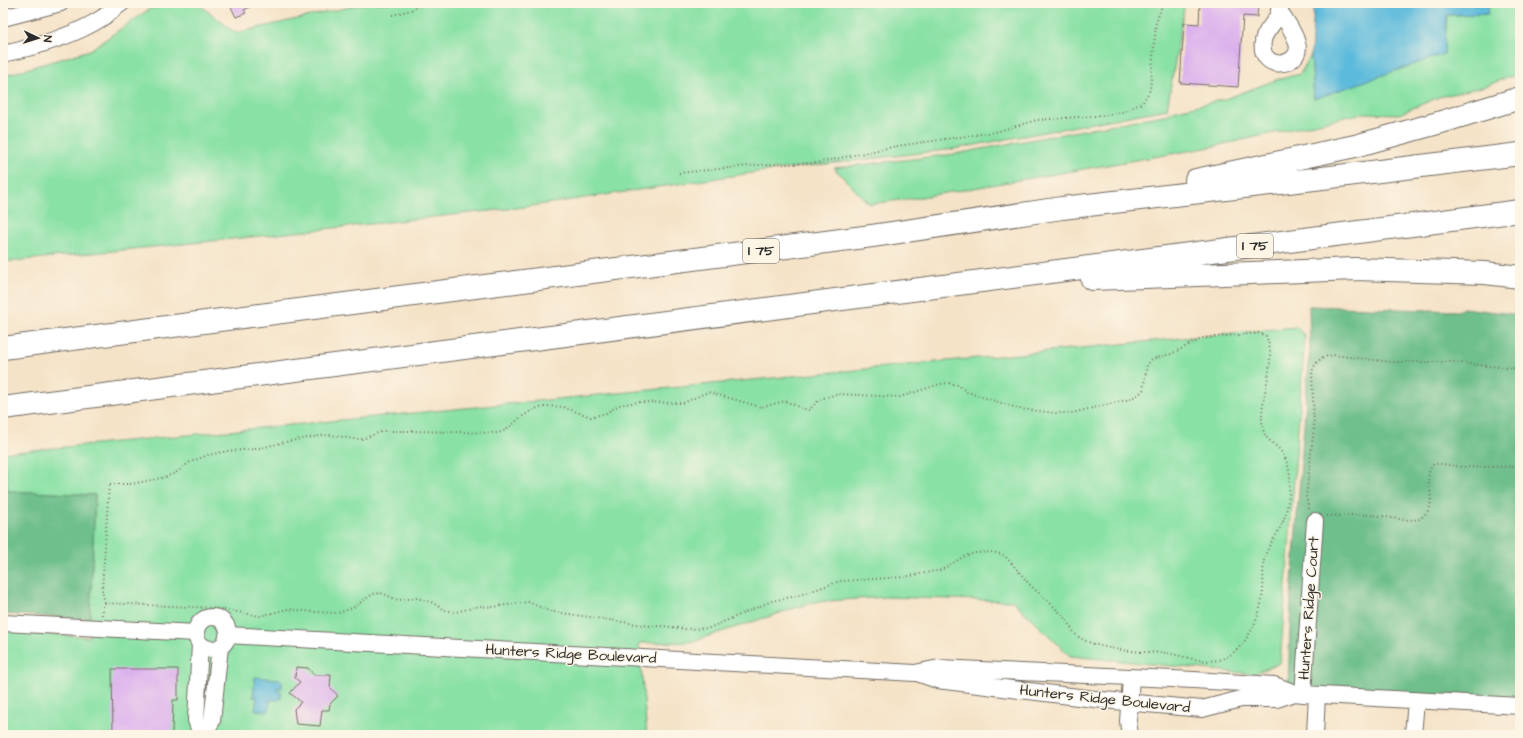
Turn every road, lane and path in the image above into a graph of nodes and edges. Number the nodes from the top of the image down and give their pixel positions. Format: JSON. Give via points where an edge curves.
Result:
{"nodes":[{"id":1,"x":62,"y":3,"type":"edge"},
{"id":2,"x":122,"y":3,"type":"edge"},
{"id":3,"x":425,"y":3,"type":"edge"},
{"id":4,"x":1163,"y":3,"type":"edge"},
{"id":5,"x":392,"y":15,"type":"dead end"},
{"id":6,"x":3,"y":18,"type":"edge"},
{"id":7,"x":3,"y":54,"type":"edge"},
{"id":8,"x":1520,"y":98,"type":"edge"},
{"id":9,"x":1520,"y":154,"type":"edge"},
{"id":10,"x":679,"y":173,"type":"dead end"},
{"id":11,"x":1062,"y":208,"type":"junction"},
{"id":12,"x":1520,"y":211,"type":"edge"},
{"id":13,"x":1520,"y":277,"type":"edge"},
{"id":14,"x":989,"y":279,"type":"junction"},
{"id":15,"x":3,"y":348,"type":"edge"},
{"id":16,"x":1520,"y":369,"type":"edge"},
{"id":17,"x":3,"y":408,"type":"edge"},
{"id":18,"x":1520,"y":468,"type":"edge"},
{"id":19,"x":1317,"y":516,"type":"junction"},
{"id":20,"x":105,"y":603,"type":"junction"},
{"id":21,"x":3,"y":623,"type":"edge"},
{"id":22,"x":100,"y":628,"type":"junction"},
{"id":23,"x":198,"y":638,"type":"junction"},
{"id":24,"x":224,"y":641,"type":"junction"},
{"id":25,"x":915,"y":673,"type":"junction"},
{"id":26,"x":1131,"y":678,"type":"junction"},
{"id":27,"x":1305,"y":694,"type":"junction"},
{"id":28,"x":1416,"y":701,"type":"junction"},
{"id":29,"x":1129,"y":702,"type":"junction"},
{"id":30,"x":1520,"y":706,"type":"edge"},
{"id":31,"x":202,"y":735,"type":"edge"},
{"id":32,"x":1130,"y":735,"type":"edge"},
{"id":33,"x":1314,"y":735,"type":"edge"},
{"id":34,"x":1413,"y":735,"type":"edge"}],
"edges":[{"from":1,"to":6,"type":"street"},
{"from":2,"to":7,"type":"street","via":[[80,29],[26,49]]},
{"from":3,"to":5,"type":"path"},
{"from":4,"to":10,"type":"path","via":[[1156,22],[1150,90],[1143,102],[1126,111],[1108,115],[1037,120],[995,132],[897,146],[816,163]]},
{"from":8,"to":11,"type":"highway","via":[[1355,146]]},
{"from":9,"to":11,"type":"highway","number":"I 75"},
{"from":11,"to":15,"type":"highway","number":"I 75","via":[[856,238]]},
{"from":12,"to":14,"type":"highway","number":"I 75"},
{"from":13,"to":14,"type":"highway","via":[[1485,273],[1355,269],[1067,280]]},
{"from":14,"to":17,"type":"highway","number":"I 75"},
{"from":16,"to":19,"type":"path","via":[[1451,362],[1397,363],[1347,356],[1323,357],[1312,371],[1314,427],[1306,497],[1309,509]]},
{"from":18,"to":19,"type":"path","via":[[1434,464],[1429,472],[1430,507],[1420,519],[1411,521],[1353,514]]},
{"from":19,"to":27,"type":"street","name":"Hunters Ridge Court"},
{"from":20,"to":20,"type":"path","via":[[215,608],[260,616],[288,609],[338,613],[352,608],[373,594],[381,593],[398,600],[417,598],[456,612],[479,606],[492,608],[528,602],[549,611],[650,626],[709,628],[772,602],[840,581],[904,577],[941,570],[965,556],[991,552],[1006,557],[1064,617],[1079,637],[1127,651],[1217,660],[1228,657],[1240,646],[1255,621],[1261,606],[1265,556],[1283,522],[1287,505],[1290,475],[1288,465],[1285,456],[1268,440],[1263,431],[1269,342],[1266,336],[1260,334],[1203,338],[1170,354],[1152,359],[1147,365],[1139,394],[1130,399],[1072,413],[1020,409],[967,392],[958,385],[949,383],[900,397],[837,394],[818,401],[809,410],[785,401],[761,407],[708,392],[683,403],[638,402],[619,405],[606,413],[591,417],[563,407],[548,406],[534,409],[498,434],[383,431],[354,440],[331,435],[318,436],[256,449],[214,454],[190,462],[166,477],[132,484],[109,484],[102,591]]},
{"from":20,"to":22,"type":"path"},
{"from":21,"to":22,"type":"street"},
{"from":22,"to":23,"type":"street"},
{"from":23,"to":24,"type":"street","via":[[210,649]]},
{"from":23,"to":24,"type":"street","via":[[198,625],[211,617],[216,618],[227,628]]},
{"from":23,"to":31,"type":"street","via":[[196,720]]},
{"from":24,"to":25,"type":"street","name":"Hunters Ridge Boulevard"},
{"from":24,"to":31,"type":"street","via":[[212,722]]},
{"from":25,"to":26,"type":"street","name":"Hunters Ridge Boulevard","via":[[940,668]]},
{"from":25,"to":29,"type":"street","name":"Hunters Ridge Boulevard","via":[[937,680]]},
{"from":26,"to":27,"type":"street","name":"Hunters Ridge Boulevard","via":[[1274,685]]},
{"from":26,"to":29,"type":"street"},
{"from":27,"to":28,"type":"street","name":"Hunters Ridge Boulevard"},
{"from":27,"to":29,"type":"street","name":"Hunters Ridge Boulevard","via":[[1277,699],[1241,699],[1202,709]]},
{"from":27,"to":33,"type":"street","name":"Hunters Ridge Court"},
{"from":28,"to":30,"type":"street","name":"Hunters Ridge Boulevard"},
{"from":28,"to":34,"type":"street"},
{"from":29,"to":32,"type":"street"}]}
